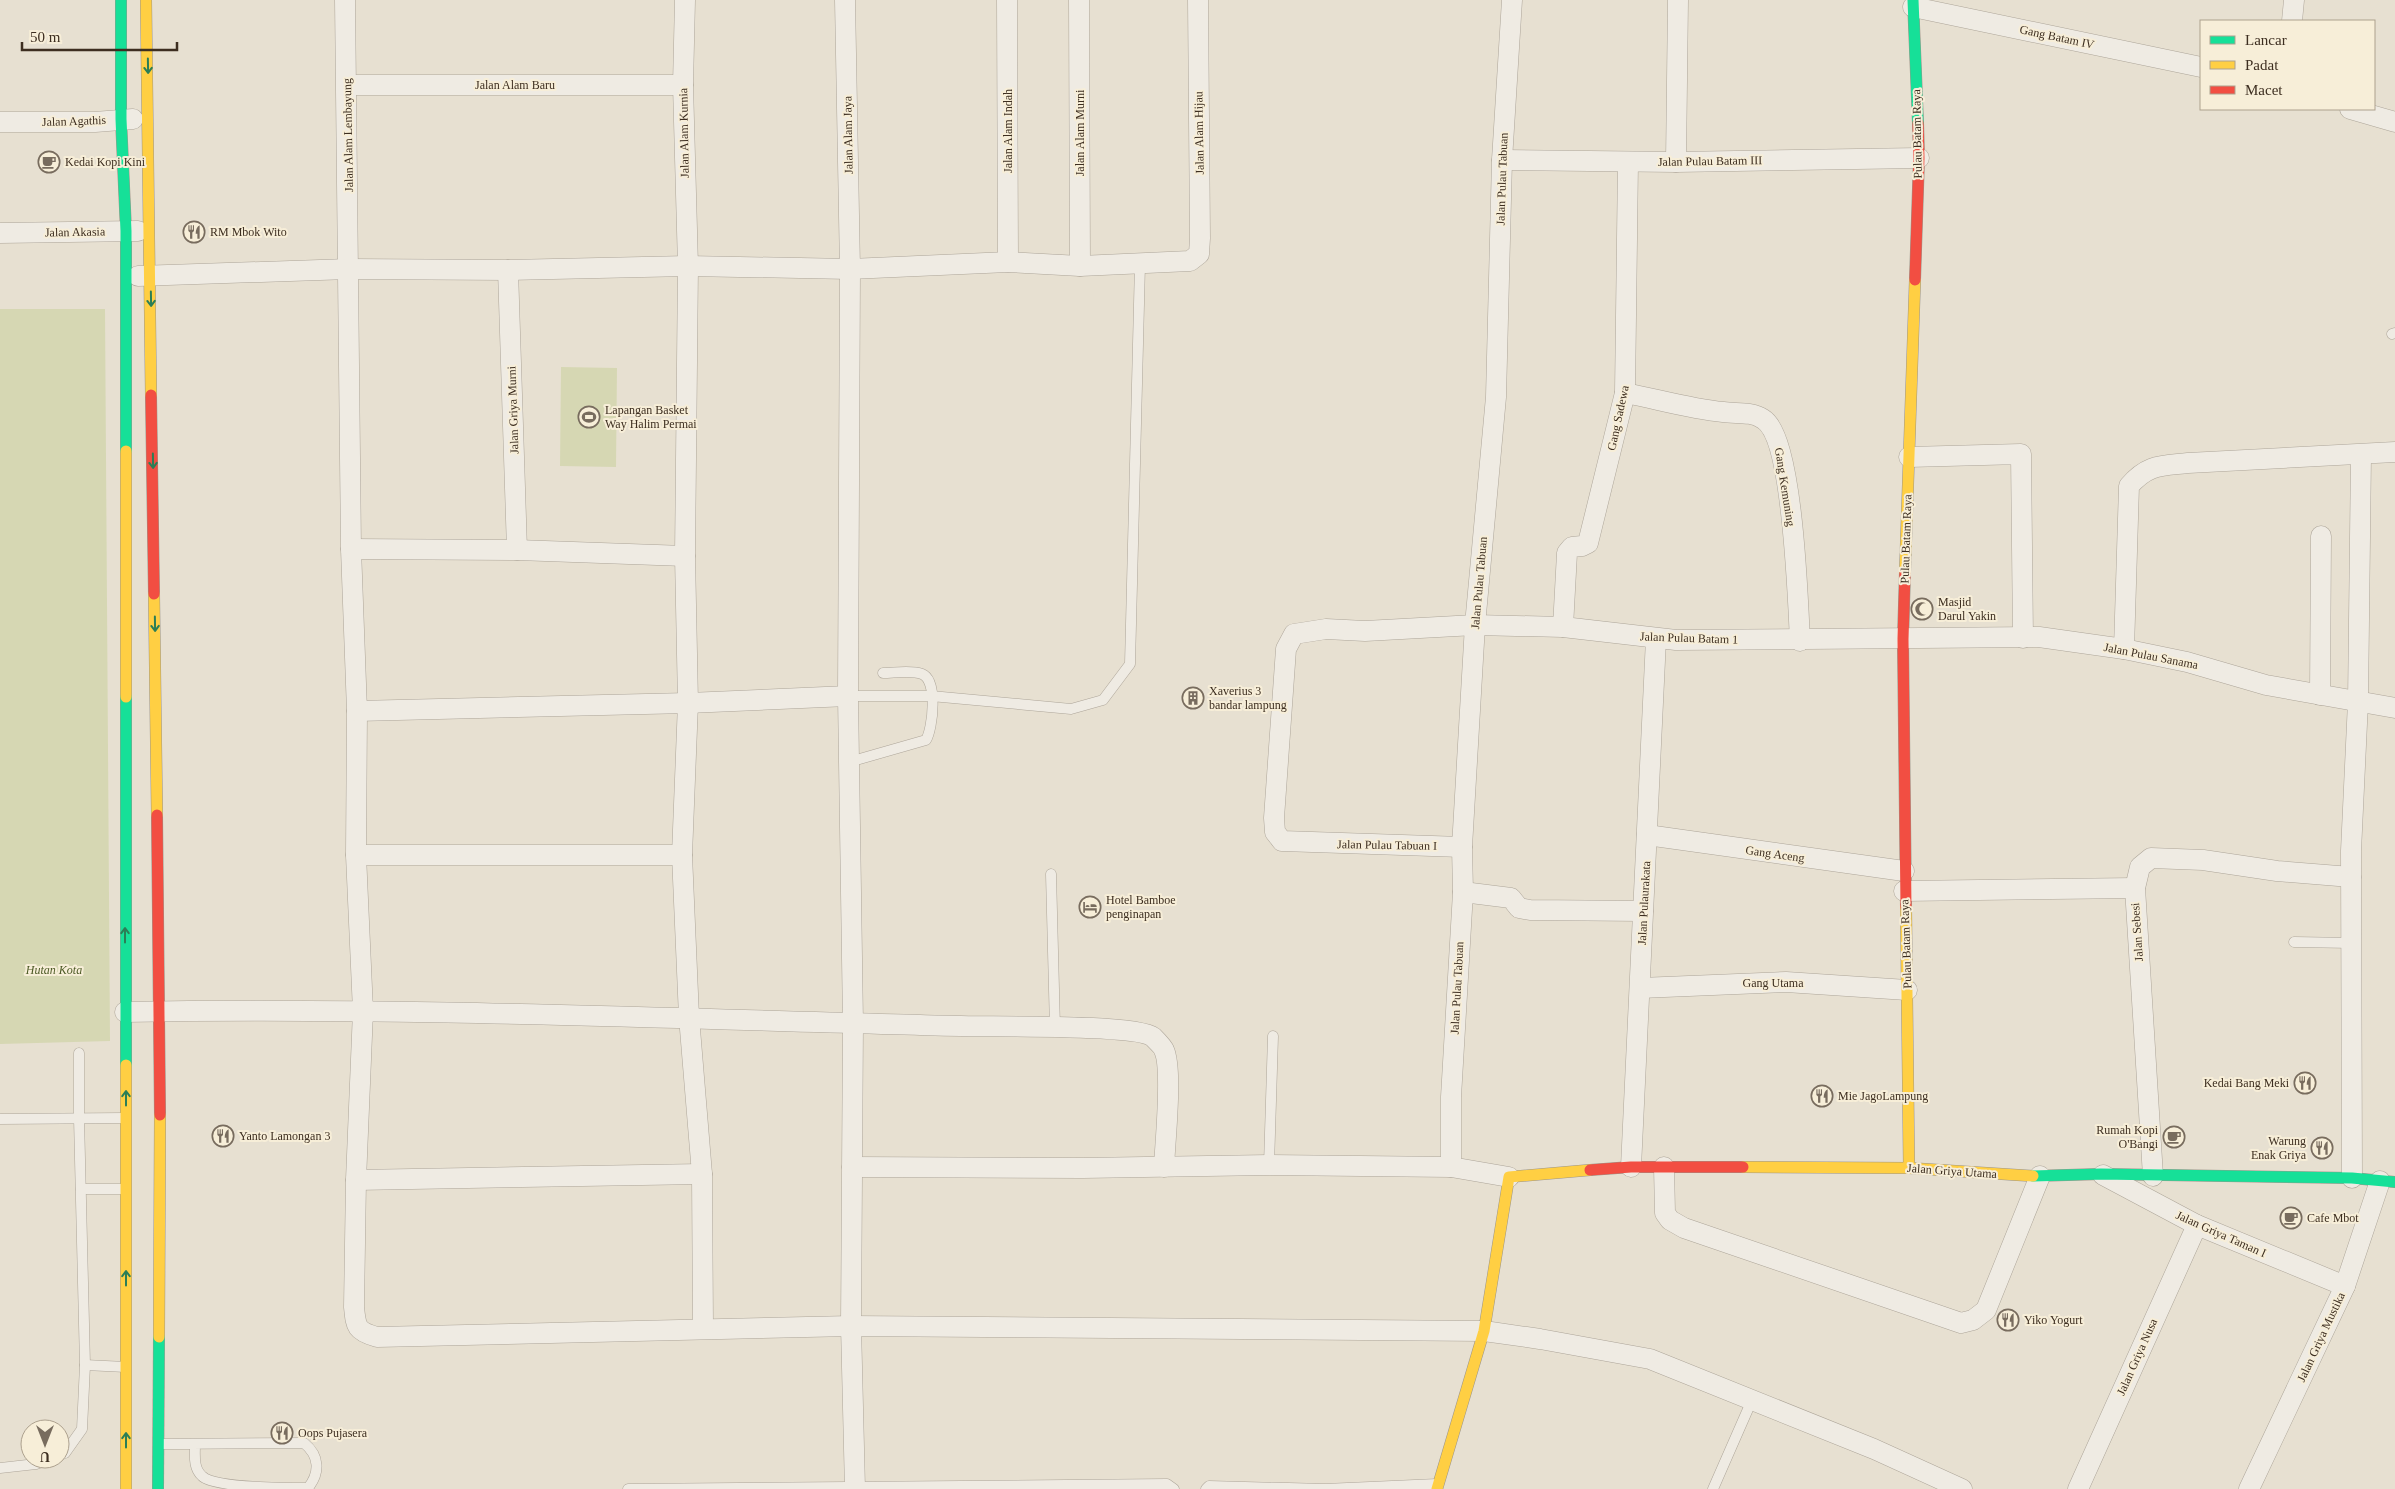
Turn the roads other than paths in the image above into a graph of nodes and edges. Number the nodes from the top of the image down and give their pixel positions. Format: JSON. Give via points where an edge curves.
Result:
{"nodes":[{"id":1,"x":121,"y":0,"type":"edge"},
{"id":2,"x":146,"y":0,"type":"edge"},
{"id":3,"x":345,"y":0,"type":"edge"},
{"id":4,"x":685,"y":0,"type":"edge"},
{"id":5,"x":845,"y":0,"type":"edge"},
{"id":6,"x":1007,"y":0,"type":"edge"},
{"id":7,"x":1079,"y":0,"type":"edge"},
{"id":8,"x":1198,"y":0,"type":"edge"},
{"id":9,"x":1512,"y":0,"type":"edge"},
{"id":10,"x":1678,"y":0,"type":"edge"},
{"id":11,"x":2294,"y":0,"type":"edge"},
{"id":12,"x":1913,"y":4,"type":"edge"},
{"id":13,"x":2292,"y":20,"type":"edge"},
{"id":14,"x":2200,"y":67,"type":"edge"},
{"id":15,"x":347,"y":85,"type":"junction"},
{"id":16,"x":683,"y":85,"type":"junction"},
{"id":17,"x":2353,"y":110,"type":"edge"},
{"id":18,"x":121,"y":119,"type":"junction"},
{"id":19,"x":149,"y":120,"type":"junction"},
{"id":20,"x":0,"y":122,"type":"edge"},
{"id":21,"x":2395,"y":122,"type":"edge"},
{"id":22,"x":1919,"y":158,"type":"junction"},
{"id":23,"x":1502,"y":160,"type":"junction"},
{"id":24,"x":1628,"y":162,"type":"junction"},
{"id":25,"x":1676,"y":162,"type":"junction"},
{"id":26,"x":126,"y":231,"type":"junction"},
{"id":27,"x":150,"y":232,"type":"junction"},
{"id":28,"x":0,"y":233,"type":"edge"},
{"id":29,"x":1008,"y":262,"type":"junction"},
{"id":30,"x":1140,"y":264,"type":"junction"},
{"id":31,"x":688,"y":266,"type":"junction"},
{"id":32,"x":1080,"y":266,"type":"junction"},
{"id":33,"x":349,"y":269,"type":"junction"},
{"id":34,"x":850,"y":269,"type":"junction"},
{"id":35,"x":508,"y":270,"type":"junction"},
{"id":36,"x":151,"y":275,"type":"junction"},
{"id":37,"x":125,"y":276,"type":"junction"},
{"id":38,"x":1626,"y":392,"type":"junction"},
{"id":39,"x":2395,"y":452,"type":"edge"},
{"id":40,"x":2362,"y":455,"type":"junction"},
{"id":41,"x":1909,"y":457,"type":"junction"},
{"id":42,"x":2321,"y":536,"type":"dead end"},
{"id":43,"x":351,"y":549,"type":"junction"},
{"id":44,"x":517,"y":550,"type":"junction"},
{"id":45,"x":685,"y":556,"type":"junction"},
{"id":46,"x":1475,"y":625,"type":"junction"},
{"id":47,"x":1563,"y":627,"type":"junction"},
{"id":48,"x":2024,"y":638,"type":"junction"},
{"id":49,"x":1656,"y":639,"type":"junction"},
{"id":50,"x":1903,"y":639,"type":"junction"},
{"id":51,"x":1800,"y":641,"type":"junction"},
{"id":52,"x":2124,"y":649,"type":"junction"},
{"id":53,"x":883,"y":673,"type":"dead end"},
{"id":54,"x":2320,"y":695,"type":"junction"},
{"id":55,"x":848,"y":696,"type":"junction"},
{"id":56,"x":931,"y":696,"type":"junction"},
{"id":57,"x":2358,"y":702,"type":"junction"},
{"id":58,"x":688,"y":704,"type":"junction"},
{"id":59,"x":2395,"y":708,"type":"edge"},
{"id":60,"x":357,"y":711,"type":"junction"},
{"id":61,"x":849,"y":762,"type":"junction"},
{"id":62,"x":1647,"y":835,"type":"junction"},
{"id":63,"x":1462,"y":847,"type":"junction"},
{"id":64,"x":356,"y":855,"type":"junction"},
{"id":65,"x":682,"y":855,"type":"junction"},
{"id":66,"x":1904,"y":871,"type":"junction"},
{"id":67,"x":1051,"y":874,"type":"dead end"},
{"id":68,"x":2351,"y":877,"type":"junction"},
{"id":69,"x":2134,"y":888,"type":"junction"},
{"id":70,"x":1904,"y":891,"type":"junction"},
{"id":71,"x":1463,"y":892,"type":"junction"},
{"id":72,"x":1643,"y":911,"type":"junction"},
{"id":73,"x":2294,"y":942,"type":"dead end"},
{"id":74,"x":2352,"y":943,"type":"junction"},
{"id":75,"x":1640,"y":988,"type":"junction"},
{"id":76,"x":1907,"y":990,"type":"junction"},
{"id":77,"x":363,"y":1011,"type":"junction"},
{"id":78,"x":125,"y":1012,"type":"junction"},
{"id":79,"x":160,"y":1012,"type":"junction"},
{"id":80,"x":689,"y":1017,"type":"junction"},
{"id":81,"x":853,"y":1023,"type":"junction"},
{"id":82,"x":1055,"y":1028,"type":"junction"},
{"id":83,"x":1273,"y":1036,"type":"dead end"},
{"id":84,"x":79,"y":1053,"type":"dead end"},
{"id":85,"x":79,"y":1118,"type":"junction"},
{"id":86,"x":126,"y":1118,"type":"junction"},
{"id":87,"x":0,"y":1119,"type":"edge"},
{"id":88,"x":1269,"y":1165,"type":"junction"},
{"id":89,"x":852,"y":1167,"type":"junction"},
{"id":90,"x":1164,"y":1167,"type":"junction"},
{"id":91,"x":1451,"y":1167,"type":"junction"},
{"id":92,"x":1631,"y":1167,"type":"junction"},
{"id":93,"x":1664,"y":1167,"type":"junction"},
{"id":94,"x":1909,"y":1168,"type":"junction"},
{"id":95,"x":702,"y":1174,"type":"junction"},
{"id":96,"x":2101,"y":1174,"type":"junction"},
{"id":97,"x":2040,"y":1176,"type":"junction"},
{"id":98,"x":2153,"y":1176,"type":"junction"},
{"id":99,"x":1509,"y":1177,"type":"junction"},
{"id":100,"x":2352,"y":1178,"type":"junction"},
{"id":101,"x":356,"y":1180,"type":"junction"},
{"id":102,"x":2387,"y":1181,"type":"edge"},
{"id":103,"x":81,"y":1189,"type":"junction"},
{"id":104,"x":126,"y":1189,"type":"junction"},
{"id":105,"x":2197,"y":1225,"type":"junction"},
{"id":106,"x":2345,"y":1286,"type":"junction"},
{"id":107,"x":851,"y":1326,"type":"junction"},
{"id":108,"x":703,"y":1328,"type":"junction"},
{"id":109,"x":1484,"y":1331,"type":"junction"},
{"id":110,"x":84,"y":1365,"type":"junction"},
{"id":111,"x":126,"y":1367,"type":"junction"},
{"id":112,"x":1752,"y":1400,"type":"junction"},
{"id":113,"x":158,"y":1444,"type":"junction"},
{"id":114,"x":195,"y":1444,"type":"junction"},
{"id":115,"x":70,"y":1446,"type":"edge"},
{"id":116,"x":20,"y":1466,"type":"edge"},
{"id":117,"x":0,"y":1468,"type":"edge"},
{"id":118,"x":1039,"y":1487,"type":"edge"},
{"id":119,"x":1437,"y":1487,"type":"edge"},
{"id":120,"x":855,"y":1488,"type":"edge"},
{"id":121,"x":126,"y":1489,"type":"edge"},
{"id":122,"x":158,"y":1489,"type":"edge"},
{"id":123,"x":628,"y":1489,"type":"edge"},
{"id":124,"x":690,"y":1489,"type":"edge"},
{"id":125,"x":1174,"y":1489,"type":"edge"},
{"id":126,"x":1206,"y":1489,"type":"edge"},
{"id":127,"x":1325,"y":1489,"type":"edge"},
{"id":128,"x":1713,"y":1489,"type":"edge"},
{"id":129,"x":1962,"y":1489,"type":"edge"},
{"id":130,"x":2078,"y":1489,"type":"edge"},
{"id":131,"x":2249,"y":1489,"type":"edge"}],
"edges":[{"from":1,"to":18,"type":"street"},
{"from":2,"to":19,"type":"street","one_way":true},
{"from":3,"to":15,"type":"street","name":"Jalan Alam Lembayung"},
{"from":4,"to":16,"type":"street","name":"Jalan Alam Kurnia"},
{"from":5,"to":34,"type":"street","name":"Jalan Alam Jaya"},
{"from":6,"to":29,"type":"street","name":"Jalan Alam Indah"},
{"from":7,"to":32,"type":"street","name":"Jalan Alam Murni"},
{"from":8,"to":30,"type":"street","name":"Jalan Alam Hijau","via":[[1199,254],[1190,261]]},
{"from":9,"to":23,"type":"street","name":"Jalan Pulau Tabuan"},
{"from":10,"to":25,"type":"street"},
{"from":11,"to":13,"type":"street"},
{"from":12,"to":14,"type":"street","name":"Gang Batam IV"},
{"from":12,"to":22,"type":"street","name":"Pulau Batam Raya"},
{"from":15,"to":16,"type":"street","name":"Jalan Alam Baru"},
{"from":15,"to":33,"type":"street","name":"Jalan Alam Lembayung"},
{"from":16,"to":31,"type":"street","name":"Jalan Alam Kurnia"},
{"from":17,"to":21,"type":"street"},
{"from":18,"to":19,"type":"street","name":"Jalan Agathis"},
{"from":18,"to":20,"type":"street","name":"Jalan Agathis"},
{"from":18,"to":26,"type":"street"},
{"from":19,"to":27,"type":"street"},
{"from":22,"to":25,"type":"street","name":"Jalan Pulau Batam III"},
{"from":22,"to":41,"type":"street","name":"Pulau Batam Raya"},
{"from":23,"to":24,"type":"street","name":"Jalan Pulau Batam III"},
{"from":23,"to":46,"type":"street","name":"Jalan Pulau Tabuan","via":[[1496,397]]},
{"from":24,"to":25,"type":"street","name":"Jalan Pulau Batam III"},
{"from":24,"to":38,"type":"street","name":"Gang Sadewa"},
{"from":26,"to":27,"type":"street","name":"Jalan Akasia"},
{"from":26,"to":28,"type":"street","name":"Jalan Akasia"},
{"from":26,"to":37,"type":"street"},
{"from":27,"to":36,"type":"street"},
{"from":29,"to":32,"type":"street"},
{"from":29,"to":34,"type":"street"},
{"from":30,"to":32,"type":"street"},
{"from":30,"to":56,"type":"lane","via":[[1130,664],[1103,700],[1071,709]]},
{"from":31,"to":34,"type":"street"},
{"from":31,"to":35,"type":"street"},
{"from":31,"to":45,"type":"street","name":"Jalan Alam Kurnia"},
{"from":33,"to":35,"type":"street"},
{"from":33,"to":36,"type":"street"},
{"from":33,"to":43,"type":"street","name":"Jalan Alam Lembayung"},
{"from":34,"to":55,"type":"street","name":"Jalan Alam Jaya"},
{"from":35,"to":44,"type":"street","name":"Jalan Griya Murni"},
{"from":36,"to":37,"type":"street"},
{"from":36,"to":79,"type":"street","one_way":true},
{"from":78,"to":37,"type":"street","one_way":true},
{"from":38,"to":47,"type":"street","name":"Gang Sadewa","via":[[1588,543],[1572,547],[1567,553]]},
{"from":38,"to":51,"type":"street","name":"Gang Kemuning","via":[[1722,412],[1752,413],[1765,419],[1776,435],[1784,467],[1794,546]]},
{"from":39,"to":40,"type":"street"},
{"from":40,"to":52,"type":"street","via":[[2188,463],[2158,466],[2140,473],[2129,486]]},
{"from":40,"to":57,"type":"street"},
{"from":41,"to":48,"type":"street","via":[[2021,454]]},
{"from":41,"to":50,"type":"street","name":"Pulau Batam Raya"},
{"from":42,"to":54,"type":"street"},
{"from":43,"to":44,"type":"street"},
{"from":43,"to":60,"type":"street","name":"Jalan Alam Lembayung"},
{"from":44,"to":45,"type":"street"},
{"from":45,"to":58,"type":"street","name":"Jalan Alam Kurnia"},
{"from":46,"to":47,"type":"street","name":"Jalan Pulau Batam 1"},
{"from":46,"to":63,"type":"street","name":"Jalan Pulau Tabuan"},
{"from":46,"to":63,"type":"street","name":"Jalan Pulau Tabuan I","via":[[1365,631],[1326,629],[1294,634],[1286,649],[1274,818],[1275,832],[1282,841]]},
{"from":47,"to":49,"type":"street","name":"Jalan Pulau Batam 1"},
{"from":48,"to":50,"type":"street","name":"Jalan Pulau Sanama"},
{"from":48,"to":52,"type":"street","name":"Jalan Pulau Sanama"},
{"from":49,"to":51,"type":"street","name":"Jalan Pulau Batam 1"},
{"from":49,"to":62,"type":"street","name":"Jalan Pulaurakata"},
{"from":50,"to":51,"type":"street","name":"Jalan Pulau Batam 1"},
{"from":50,"to":66,"type":"street","name":"Pulau Batam Raya"},
{"from":52,"to":54,"type":"street","name":"Jalan Pulau Sanama","via":[[2187,662],[2266,685]]},
{"from":53,"to":56,"type":"lane","via":[[922,673],[932,685]]},
{"from":54,"to":57,"type":"street","name":"Jalan Pulau Sanama"},
{"from":55,"to":56,"type":"lane"},
{"from":55,"to":58,"type":"street"},
{"from":55,"to":61,"type":"street","name":"Jalan Alam Jaya"},
{"from":56,"to":61,"type":"lane","via":[[932,725],[926,740]]},
{"from":57,"to":59,"type":"street","name":"Jalan Pulau Sanama"},
{"from":57,"to":68,"type":"street"},
{"from":58,"to":60,"type":"street"},
{"from":58,"to":65,"type":"street","name":"Jalan Alam Kurnia"},
{"from":60,"to":64,"type":"street","name":"Jalan Alam Lembayung"},
{"from":61,"to":81,"type":"street","name":"Jalan Alam Jaya"},
{"from":62,"to":66,"type":"street","name":"Gang Aceng"},
{"from":62,"to":72,"type":"street","name":"Jalan Pulaurakata"},
{"from":63,"to":71,"type":"street","name":"Jalan Pulau Tabuan"},
{"from":64,"to":65,"type":"street"},
{"from":64,"to":77,"type":"street","name":"Jalan Alam Lembayung"},
{"from":65,"to":80,"type":"street","name":"Jalan Alam Kurnia"},
{"from":66,"to":70,"type":"street","name":"Pulau Batam Raya"},
{"from":67,"to":82,"type":"lane"},
{"from":68,"to":69,"type":"street","via":[[2203,860],[2151,858],[2140,867]]},
{"from":68,"to":74,"type":"street"},
{"from":69,"to":70,"type":"street","name":"Jalan Sebesi"},
{"from":69,"to":98,"type":"street","name":"Jalan Sebesi"},
{"from":70,"to":76,"type":"street","name":"Pulau Batam Raya"},
{"from":71,"to":72,"type":"street","via":[[1511,898],[1519,908],[1530,910]]},
{"from":71,"to":91,"type":"street","name":"Jalan Pulau Tabuan","via":[[1451,1098]]},
{"from":72,"to":75,"type":"street","name":"Jalan Pulaurakata"},
{"from":73,"to":74,"type":"lane"},
{"from":74,"to":100,"type":"street"},
{"from":75,"to":76,"type":"street","name":"Gang Utama","via":[[1786,982]]},
{"from":75,"to":92,"type":"street","name":"Jalan Pulaurakata"},
{"from":76,"to":94,"type":"street","name":"Pulau Batam Raya"},
{"from":77,"to":79,"type":"street"},
{"from":77,"to":80,"type":"street"},
{"from":77,"to":101,"type":"street","name":"Jalan Alam Lembayung"},
{"from":78,"to":79,"type":"street"},
{"from":86,"to":78,"type":"street","one_way":true},
{"from":79,"to":113,"type":"street"},
{"from":80,"to":81,"type":"street"},
{"from":80,"to":95,"type":"street","name":"Jalan Alam Kurnia"},
{"from":81,"to":82,"type":"street"},
{"from":81,"to":89,"type":"street","name":"Jalan Alam Jaya"},
{"from":82,"to":90,"type":"street","via":[[1110,1028],[1151,1035],[1164,1050],[1168,1077]]},
{"from":83,"to":88,"type":"lane"},
{"from":84,"to":85,"type":"lane"},
{"from":85,"to":86,"type":"lane"},
{"from":85,"to":87,"type":"lane"},
{"from":85,"to":103,"type":"lane"},
{"from":86,"to":104,"type":"street"},
{"from":88,"to":90,"type":"street"},
{"from":88,"to":91,"type":"street"},
{"from":89,"to":90,"type":"street"},
{"from":89,"to":107,"type":"street","name":"Jalan Alam Jaya"},
{"from":91,"to":99,"type":"street"},
{"from":92,"to":93,"type":"street","name":"Jalan Griya Utama"},
{"from":92,"to":99,"type":"street","name":"Jalan Griya Utama"},
{"from":93,"to":94,"type":"street","name":"Jalan Griya Utama"},
{"from":93,"to":97,"type":"street","via":[[1665,1213],[1684,1228],[1961,1323],[1973,1320],[1986,1310]]},
{"from":94,"to":97,"type":"street","name":"Jalan Griya Utama"},
{"from":95,"to":101,"type":"street"},
{"from":95,"to":108,"type":"street","name":"Jalan Alam Kurnia"},
{"from":96,"to":97,"type":"street","name":"Jalan Griya Utama"},
{"from":96,"to":98,"type":"street","name":"Jalan Griya Utama"},
{"from":96,"to":105,"type":"street","name":"Jalan Griya Taman I"},
{"from":98,"to":100,"type":"street","name":"Jalan Griya Utama"},
{"from":99,"to":109,"type":"street"},
{"from":100,"to":102,"type":"street","name":"Jalan Griya Utama"},
{"from":101,"to":108,"type":"street","name":"Jalan Alam Lembayung","via":[[354,1307],[356,1325],[362,1332],[377,1337]]},
{"from":102,"to":106,"type":"street","name":"Jalan Griya Mustika"},
{"from":103,"to":104,"type":"lane"},
{"from":103,"to":110,"type":"lane"},
{"from":111,"to":104,"type":"street","one_way":true},
{"from":105,"to":106,"type":"street","name":"Jalan Griya Taman I"},
{"from":105,"to":130,"type":"street","name":"Jalan Griya Nusa"},
{"from":106,"to":131,"type":"street","name":"Jalan Griya Mustika"},
{"from":107,"to":108,"type":"street"},
{"from":107,"to":109,"type":"street"},
{"from":107,"to":120,"type":"street","name":"Jalan Alam Jaya"},
{"from":109,"to":112,"type":"street","via":[[1650,1359]]},
{"from":109,"to":119,"type":"street"},
{"from":110,"to":111,"type":"lane"},
{"from":110,"to":115,"type":"lane","via":[[82,1429]]},
{"from":121,"to":111,"type":"street","one_way":true},
{"from":112,"to":128,"type":"lane"},
{"from":112,"to":129,"type":"street"},
{"from":113,"to":114,"type":"lane"},
{"from":113,"to":122,"type":"street"},
{"from":114,"to":114,"type":"lane","via":[[304,1443],[311,1448],[316,1461],[316,1478],[308,1488],[217,1483],[202,1477],[196,1467]]},
{"from":116,"to":117,"type":"lane"},
{"from":118,"to":120,"type":"lane"},
{"from":118,"to":125,"type":"lane","via":[[1168,1484]]},
{"from":119,"to":127,"type":"lane"},
{"from":120,"to":124,"type":"lane"},
{"from":123,"to":124,"type":"lane"},
{"from":126,"to":127,"type":"lane","via":[[1209,1486]]}]}
